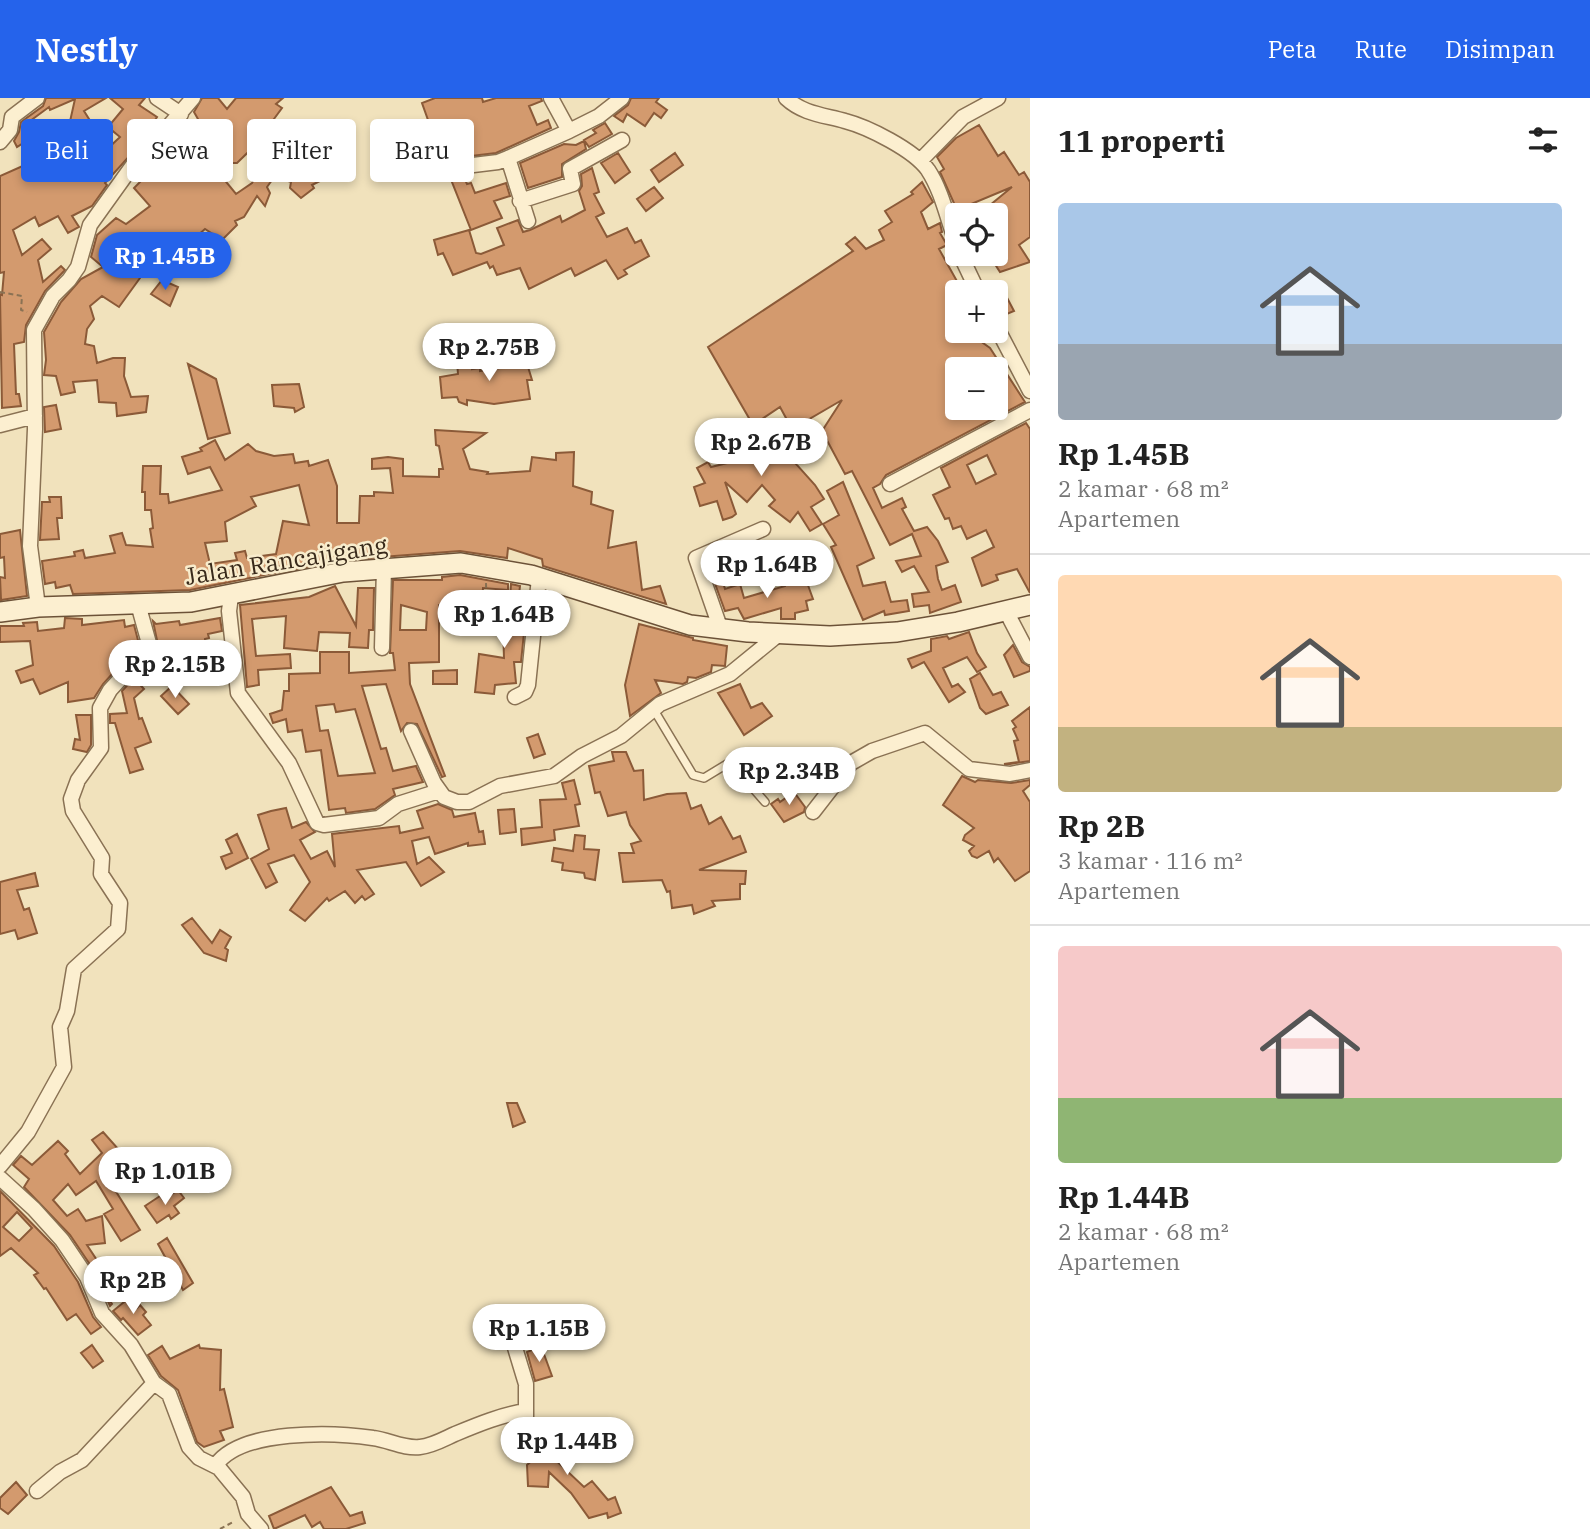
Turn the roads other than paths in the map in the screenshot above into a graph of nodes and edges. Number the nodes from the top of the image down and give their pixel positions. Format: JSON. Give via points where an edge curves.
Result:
{"nodes":[{"id":1,"x":37,"y":98,"type":"edge"},
{"id":2,"x":157,"y":98,"type":"edge"},
{"id":3,"x":193,"y":98,"type":"edge"},
{"id":4,"x":551,"y":98,"type":"edge"},
{"id":5,"x":622,"y":98,"type":"edge"},
{"id":6,"x":786,"y":98,"type":"edge"},
{"id":7,"x":998,"y":98,"type":"edge"},
{"id":8,"x":181,"y":114,"type":"junction"},
{"id":9,"x":569,"y":131,"type":"junction"},
{"id":10,"x":622,"y":140,"type":"dead end"},
{"id":11,"x":0,"y":142,"type":"edge"},
{"id":12,"x":508,"y":158,"type":"junction"},
{"id":13,"x":917,"y":159,"type":"junction"},
{"id":14,"x":474,"y":165,"type":"edge"},
{"id":15,"x":520,"y":201,"type":"junction"},
{"id":16,"x":945,"y":214,"type":"edge"},
{"id":17,"x":527,"y":221,"type":"dead end"},
{"id":18,"x":1005,"y":343,"type":"edge"},
{"id":19,"x":1030,"y":391,"type":"edge"},
{"id":20,"x":1030,"y":410,"type":"edge"},
{"id":21,"x":35,"y":416,"type":"junction"},
{"id":22,"x":0,"y":425,"type":"edge"},
{"id":23,"x":890,"y":484,"type":"dead end"},
{"id":24,"x":763,"y":529,"type":"dead end"},
{"id":25,"x":384,"y":567,"type":"junction"},
{"id":26,"x":539,"y":578,"type":"junction"},
{"id":27,"x":231,"y":596,"type":"junction"},
{"id":28,"x":138,"y":604,"type":"junction"},
{"id":29,"x":1030,"y":605,"type":"edge"},
{"id":30,"x":38,"y":607,"type":"junction"},
{"id":31,"x":1006,"y":611,"type":"junction"},
{"id":32,"x":0,"y":612,"type":"edge"},
{"id":33,"x":721,"y":630,"type":"junction"},
{"id":34,"x":779,"y":634,"type":"junction"},
{"id":35,"x":382,"y":648,"type":"dead end"},
{"id":36,"x":1030,"y":657,"type":"edge"},
{"id":37,"x":515,"y":697,"type":"dead end"},
{"id":38,"x":654,"y":709,"type":"junction"},
{"id":39,"x":411,"y":731,"type":"dead end"},
{"id":40,"x":1030,"y":770,"type":"edge"},
{"id":41,"x":439,"y":790,"type":"junction"},
{"id":42,"x":765,"y":802,"type":"dead end"},
{"id":43,"x":813,"y":812,"type":"dead end"},
{"id":44,"x":0,"y":1166,"type":"edge"},
{"id":45,"x":0,"y":1178,"type":"edge"},
{"id":46,"x":506,"y":1318,"type":"dead end"},
{"id":47,"x":154,"y":1383,"type":"junction"},
{"id":48,"x":526,"y":1411,"type":"junction"},
{"id":49,"x":532,"y":1450,"type":"dead end"},
{"id":50,"x":216,"y":1465,"type":"junction"},
{"id":51,"x":37,"y":1492,"type":"dead end"},
{"id":52,"x":261,"y":1529,"type":"edge"}],
"edges":[{"from":1,"to":11,"type":"street","via":[[12,117],[10,130]]},
{"from":2,"to":8,"type":"street"},
{"from":3,"to":8,"type":"street"},
{"from":4,"to":9,"type":"street"},
{"from":5,"to":9,"type":"street"},
{"from":6,"to":13,"type":"street","via":[[811,113],[856,124]]},
{"from":7,"to":13,"type":"street","via":[[963,117]]},
{"from":8,"to":21,"type":"street","via":[[105,200],[90,225],[78,267],[53,296],[34,330]]},
{"from":9,"to":12,"type":"street"},
{"from":10,"to":15,"type":"street","via":[[570,169],[573,184]]},
{"from":12,"to":14,"type":"street"},
{"from":12,"to":15,"type":"street"},
{"from":13,"to":16,"type":"street","via":[[930,174]]},
{"from":15,"to":17,"type":"street"},
{"from":18,"to":19,"type":"street"},
{"from":20,"to":23,"type":"street"},
{"from":21,"to":22,"type":"street"},
{"from":21,"to":30,"type":"street","via":[[30,546]]},
{"from":24,"to":33,"type":"street","via":[[697,557]]},
{"from":25,"to":26,"type":"main road","name":"Jalan Rancajigang","via":[[460,563]]},
{"from":25,"to":27,"type":"main road","name":"Jalan Rancajigang","via":[[317,576]]},
{"from":25,"to":35,"type":"street"},
{"from":26,"to":33,"type":"main road","name":"Jalan Rancajigang","via":[[690,625]]},
{"from":26,"to":37,"type":"street","via":[[528,685]]},
{"from":27,"to":28,"type":"main road","name":"Jalan Rancajigang"},
{"from":27,"to":41,"type":"street","via":[[238,693],[289,763],[317,823],[379,818],[398,804]]},
{"from":28,"to":30,"type":"main road","name":"Jalan Rancajigang"},
{"from":28,"to":44,"type":"street","via":[[150,647],[110,690],[100,708],[101,748],[78,780],[71,799],[102,858],[104,881],[121,905],[118,929],[74,969],[61,1025],[64,1067],[28,1132]]},
{"from":29,"to":31,"type":"main road","name":"Jalan Rancajigang"},
{"from":30,"to":32,"type":"main road","name":"Jalan Rancajigang"},
{"from":31,"to":34,"type":"main road","name":"Jalan Rancajigang","via":[[897,632]]},
{"from":31,"to":36,"type":"street"},
{"from":33,"to":34,"type":"main road","name":"Jalan Rancajigang"},
{"from":34,"to":38,"type":"street","via":[[725,677]]},
{"from":38,"to":41,"type":"street","via":[[621,736],[554,775],[500,786],[469,802],[450,801]]},
{"from":38,"to":42,"type":"lane","via":[[693,775],[704,778],[731,764]]},
{"from":39,"to":41,"type":"street"},
{"from":40,"to":43,"type":"street","via":[[1010,774],[969,769],[925,733],[851,763]]},
{"from":45,"to":47,"type":"street","via":[[62,1240],[81,1267],[102,1313],[131,1345]]},
{"from":46,"to":48,"type":"street","via":[[526,1384]]},
{"from":47,"to":50,"type":"street","via":[[169,1394],[191,1451]]},
{"from":47,"to":51,"type":"street","via":[[82,1460]]},
{"from":48,"to":49,"type":"street"},
{"from":48,"to":50,"type":"street","via":[[500,1416],[424,1447],[298,1434],[233,1449]]},
{"from":50,"to":52,"type":"street","via":[[243,1497],[248,1514]]}]}
